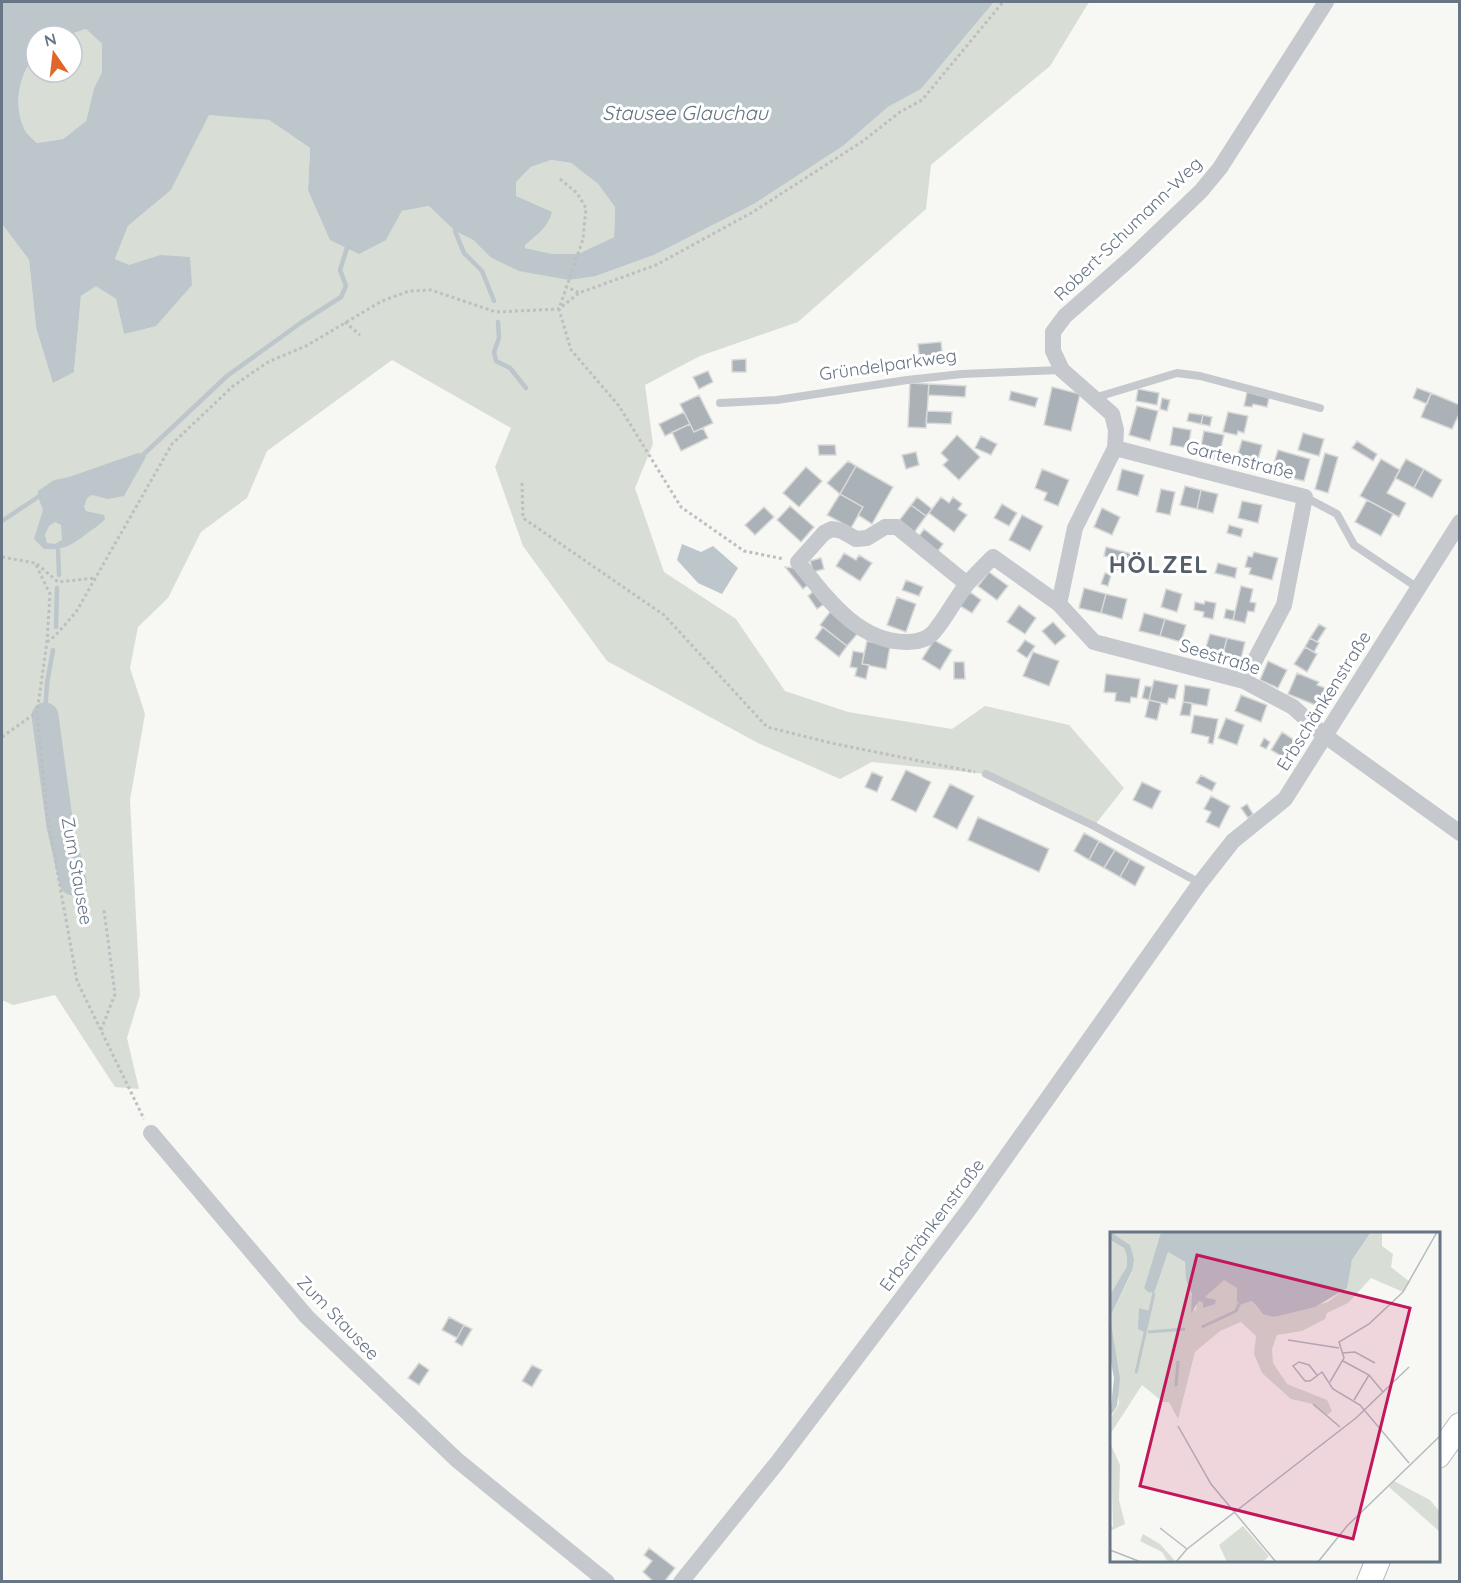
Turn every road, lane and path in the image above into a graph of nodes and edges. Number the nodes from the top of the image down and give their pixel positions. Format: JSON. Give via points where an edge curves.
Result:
{"nodes":[{"id":1,"x":1003,"y":2,"type":"edge"},
{"id":2,"x":1326,"y":2,"type":"edge"},
{"id":3,"x":560,"y":179,"type":"dead end"},
{"id":4,"x":565,"y":286,"type":"junction"},
{"id":5,"x":579,"y":293,"type":"junction"},
{"id":6,"x":559,"y":309,"type":"junction"},
{"id":7,"x":345,"y":322,"type":"junction"},
{"id":8,"x":360,"y":335,"type":"dead end"},
{"id":9,"x":1062,"y":370,"type":"junction"},
{"id":10,"x":1094,"y":398,"type":"junction"},
{"id":11,"x":720,"y":403,"type":"dead end"},
{"id":12,"x":1320,"y":408,"type":"dead end"},
{"id":13,"x":1115,"y":448,"type":"junction"},
{"id":14,"x":522,"y":483,"type":"dead end"},
{"id":15,"x":1305,"y":497,"type":"junction"},
{"id":16,"x":1460,"y":522,"type":"edge"},
{"id":17,"x":2,"y":557,"type":"edge"},
{"id":18,"x":798,"y":562,"type":"junction"},
{"id":19,"x":35,"y":563,"type":"junction"},
{"id":20,"x":96,"y":578,"type":"junction"},
{"id":21,"x":967,"y":584,"type":"junction"},
{"id":22,"x":1418,"y":588,"type":"junction"},
{"id":23,"x":1059,"y":604,"type":"junction"},
{"id":24,"x":47,"y":642,"type":"junction"},
{"id":25,"x":1244,"y":681,"type":"junction"},
{"id":26,"x":37,"y":712,"type":"junction"},
{"id":27,"x":1324,"y":735,"type":"junction"},
{"id":28,"x":2,"y":737,"type":"edge"},
{"id":29,"x":986,"y":774,"type":"joint"},
{"id":30,"x":1460,"y":833,"type":"edge"},
{"id":31,"x":1200,"y":883,"type":"junction"},
{"id":32,"x":104,"y":910,"type":"dead end"},
{"id":33,"x":101,"y":1030,"type":"junction"},
{"id":34,"x":151,"y":1133,"type":"joint"},
{"id":35,"x":1460,"y":1425,"type":"edge"},
{"id":36,"x":1440,"y":1453,"type":"edge"},
{"id":37,"x":1377,"y":1562,"type":"edge"},
{"id":38,"x":607,"y":1581,"type":"edge"},
{"id":39,"x":681,"y":1581,"type":"edge"},
{"id":40,"x":1368,"y":1581,"type":"edge"}],
"edges":[{"from":1,"to":5,"type":"path","via":[[922,100],[863,141],[753,212],[656,265]]},
{"from":2,"to":9,"type":"street","name":"Robert-Schumann-Weg","via":[[1220,168],[1132,257],[1065,316],[1053,332],[1053,351]]},
{"from":3,"to":4,"type":"path","via":[[578,193],[586,208],[583,239]]},
{"from":4,"to":5,"type":"path"},
{"from":4,"to":6,"type":"path"},
{"from":5,"to":6,"type":"path"},
{"from":6,"to":7,"type":"path","via":[[496,312],[431,290],[409,291]]},
{"from":6,"to":18,"type":"path","via":[[570,350],[619,406],[681,507],[744,551]]},
{"from":7,"to":8,"type":"path"},
{"from":7,"to":20,"type":"path","via":[[306,346],[267,362],[233,386],[172,444]]},
{"from":9,"to":10,"type":"street"},
{"from":9,"to":11,"type":"lane","name":"Gründelparkweg","via":[[962,374],[777,400]]},
{"from":10,"to":12,"type":"lane","via":[[1178,373]]},
{"from":10,"to":13,"type":"street","via":[[1112,414]]},
{"from":13,"to":15,"type":"street","name":"Gartenstraße"},
{"from":13,"to":23,"type":"street","via":[[1075,528]]},
{"from":14,"to":29,"type":"path","via":[[523,518],[664,615],[767,727]]},
{"from":15,"to":22,"type":"lane","via":[[1337,514],[1354,545]]},
{"from":15,"to":25,"type":"street","name":"Gartenstraße","via":[[1284,605]]},
{"from":16,"to":22,"type":"street","name":"Erbschänkenstraße"},
{"from":17,"to":19,"type":"path"},
{"from":18,"to":21,"type":"street","via":[[832,529],[856,539],[867,538],[885,527],[897,527]]},
{"from":18,"to":21,"type":"street","name":"Seestraße","via":[[851,621],[872,635],[896,642],[919,642],[932,634]]},
{"from":19,"to":20,"type":"path","via":[[58,582]]},
{"from":19,"to":24,"type":"path","name":"Zum Stausee","via":[[50,594]]},
{"from":20,"to":24,"type":"path","via":[[76,612]]},
{"from":21,"to":23,"type":"street","name":"Seestraße","via":[[993,557]]},
{"from":22,"to":27,"type":"street","name":"Erbschänkenstraße"},
{"from":23,"to":25,"type":"street","name":"Seestraße","via":[[1094,642]]},
{"from":24,"to":26,"type":"path","name":"Zum Stausee"},
{"from":25,"to":27,"type":"street","name":"Seestraße","via":[[1293,707]]},
{"from":26,"to":28,"type":"path"},
{"from":26,"to":33,"type":"path","name":"Zum Stausee","via":[[47,814],[77,981]]},
{"from":27,"to":30,"type":"street","name":"Seestraße"},
{"from":27,"to":31,"type":"street","name":"Erbschänkenstraße","via":[[1286,800],[1233,841]]},
{"from":29,"to":31,"type":"lane"},
{"from":31,"to":39,"type":"street","name":"Erbschänkenstraße","via":[[970,1208],[777,1463]]},
{"from":32,"to":33,"type":"path","name":"Zum Stausee","via":[[115,994]]},
{"from":33,"to":34,"type":"path","name":"Zum Stausee"},
{"from":34,"to":38,"type":"street","name":"Zum Stausee","via":[[307,1317],[457,1460]]},
{"from":35,"to":36,"type":"street"},
{"from":37,"to":40,"type":"street"}]}
